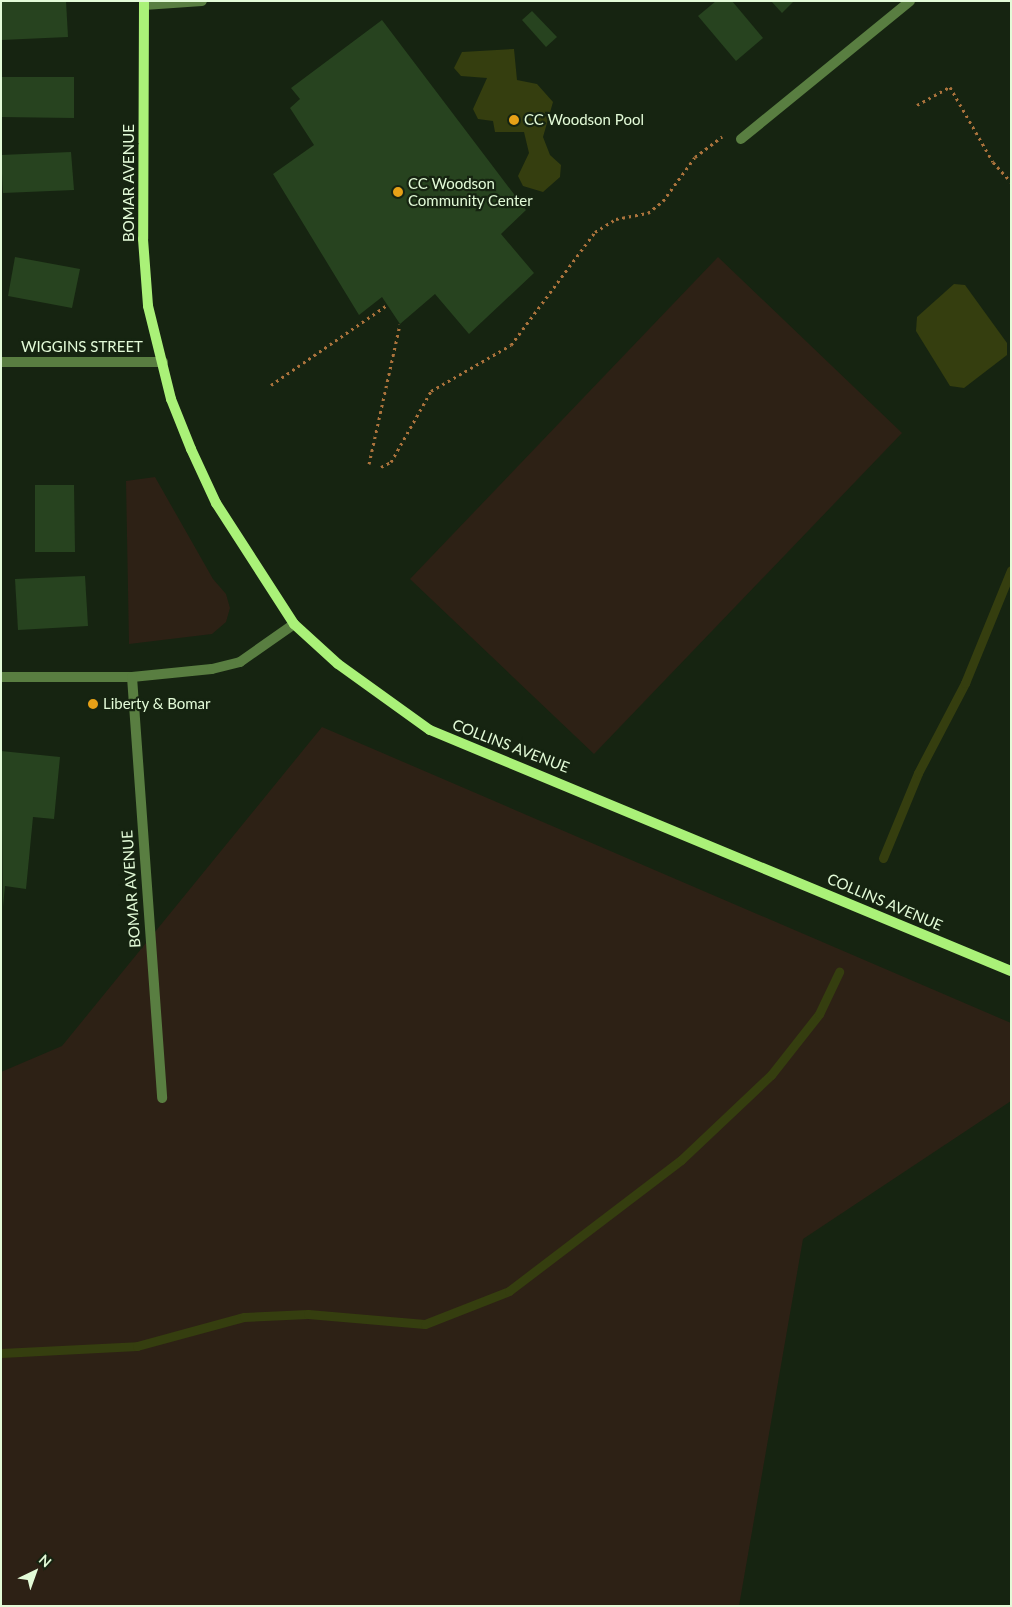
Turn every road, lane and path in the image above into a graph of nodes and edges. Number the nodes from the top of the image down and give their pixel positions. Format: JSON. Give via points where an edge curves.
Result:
{"nodes":[{"id":1,"x":202,"y":1,"type":"edge"},
{"id":2,"x":910,"y":1,"type":"edge"},
{"id":3,"x":144,"y":3,"type":"edge"},
{"id":4,"x":917,"y":105,"type":"dead end"},
{"id":5,"x":741,"y":139,"type":"joint"},
{"id":6,"x":1011,"y":182,"type":"edge"},
{"id":7,"x":387,"y":304,"type":"dead end"},
{"id":8,"x":400,"y":324,"type":"dead end"},
{"id":9,"x":1,"y":362,"type":"edge"},
{"id":10,"x":163,"y":362,"type":"junction"},
{"id":11,"x":271,"y":384,"type":"dead end"},
{"id":12,"x":369,"y":464,"type":"dead end"},
{"id":13,"x":381,"y":467,"type":"dead end"},
{"id":14,"x":294,"y":624,"type":"junction"},
{"id":15,"x":1,"y":677,"type":"edge"},
{"id":16,"x":132,"y":677,"type":"junction"},
{"id":17,"x":1011,"y":971,"type":"edge"},
{"id":18,"x":162,"y":1098,"type":"dead end"}],
"edges":[{"from":1,"to":3,"type":"street"},
{"from":2,"to":5,"type":"street"},
{"from":3,"to":10,"type":"street","name":"BOMAR AVENUE","via":[[143,239],[148,306]]},
{"from":4,"to":6,"type":"path","via":[[950,87],[993,162]]},
{"from":5,"to":13,"type":"path","via":[[729,131],[695,157],[663,202],[648,213],[616,219],[595,232],[511,345],[431,391],[391,462]]},
{"from":7,"to":11,"type":"path"},
{"from":8,"to":12,"type":"path"},
{"from":9,"to":10,"type":"street","name":"WIGGINS STREET"},
{"from":10,"to":14,"type":"street","name":"COLLINS AVENUE","via":[[172,399],[216,503]]},
{"from":14,"to":16,"type":"street","via":[[240,662]]},
{"from":14,"to":17,"type":"street","name":"COLLINS AVENUE","via":[[338,664],[430,730]]},
{"from":15,"to":16,"type":"street"},
{"from":16,"to":18,"type":"street","name":"BOMAR AVENUE"}]}
